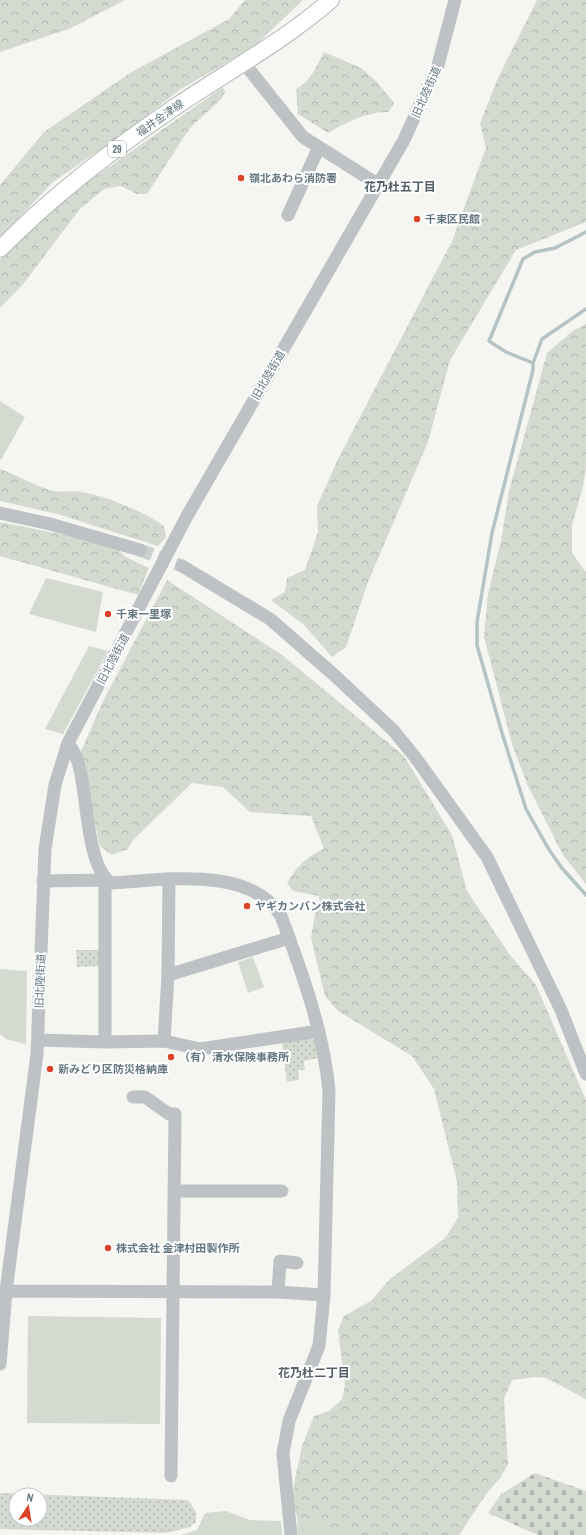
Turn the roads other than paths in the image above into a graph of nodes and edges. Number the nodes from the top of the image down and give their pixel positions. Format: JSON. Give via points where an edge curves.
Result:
{"nodes":[{"id":1,"x":331,"y":0,"type":"edge"},
{"id":2,"x":455,"y":0,"type":"edge"},
{"id":3,"x":244,"y":63,"type":"junction"},
{"id":4,"x":319,"y":147,"type":"junction"},
{"id":5,"x":379,"y":185,"type":"junction"},
{"id":6,"x":288,"y":215,"type":"dead end"},
{"id":7,"x":0,"y":249,"type":"edge"},
{"id":8,"x":0,"y":513,"type":"edge"},
{"id":9,"x":140,"y":550,"type":"tunnel mouth"},
{"id":10,"x":182,"y":566,"type":"tunnel mouth"},
{"id":11,"x":68,"y":743,"type":"junction"},
{"id":12,"x":105,"y":880,"type":"junction"},
{"id":13,"x":169,"y":880,"type":"junction"},
{"id":14,"x":43,"y":881,"type":"junction"},
{"id":15,"x":290,"y":938,"type":"junction"},
{"id":16,"x":168,"y":975,"type":"junction"},
{"id":17,"x":319,"y":1031,"type":"junction"},
{"id":18,"x":38,"y":1040,"type":"junction"},
{"id":19,"x":164,"y":1041,"type":"junction"},
{"id":20,"x":105,"y":1042,"type":"junction"},
{"id":21,"x":586,"y":1074,"type":"edge"},
{"id":22,"x":133,"y":1097,"type":"dead end"},
{"id":23,"x":174,"y":1191,"type":"junction"},
{"id":24,"x":282,"y":1191,"type":"dead end"},
{"id":25,"x":297,"y":1263,"type":"dead end"},
{"id":26,"x":6,"y":1291,"type":"junction"},
{"id":27,"x":278,"y":1292,"type":"junction"},
{"id":28,"x":173,"y":1293,"type":"junction"},
{"id":29,"x":324,"y":1295,"type":"junction"},
{"id":30,"x":0,"y":1364,"type":"edge"},
{"id":31,"x":171,"y":1476,"type":"dead end"},
{"id":32,"x":291,"y":1535,"type":"edge"}],
"edges":[{"from":1,"to":3,"type":"main road","name":"福井金津線","number":"29","via":[[274,44]]},
{"from":2,"to":5,"type":"street","name":"旧北陸街道","via":[[438,65],[404,140]]},
{"from":3,"to":4,"type":"street","via":[[303,137]]},
{"from":3,"to":7,"type":"main road","name":"福井金津線","number":"29","via":[[182,102],[96,164],[45,206]]},
{"from":4,"to":5,"type":"street"},
{"from":4,"to":6,"type":"street"},
{"from":5,"to":11,"type":"street","name":"旧北陸街道","via":[[187,516]]},
{"from":8,"to":9,"type":"street","via":[[50,524]]},
{"from":10,"to":21,"type":"street","via":[[270,619],[392,730],[415,757],[487,858],[561,1010]]},
{"from":11,"to":12,"type":"street","via":[[78,759],[91,838],[98,866]]},
{"from":11,"to":14,"type":"street","name":"旧北陸街道","via":[[49,815]]},
{"from":12,"to":13,"type":"street","via":[[112,883]]},
{"from":12,"to":14,"type":"street"},
{"from":12,"to":20,"type":"street"},
{"from":13,"to":15,"type":"street","via":[[196,879],[237,884],[266,898],[275,906]]},
{"from":13,"to":16,"type":"street"},
{"from":14,"to":18,"type":"street","name":"旧北陸街道"},
{"from":15,"to":16,"type":"street"},
{"from":15,"to":17,"type":"street"},
{"from":16,"to":19,"type":"street"},
{"from":17,"to":19,"type":"street","via":[[200,1049]]},
{"from":17,"to":29,"type":"street","via":[[329,1090]]},
{"from":18,"to":20,"type":"street"},
{"from":18,"to":26,"type":"street","name":"旧北陸街道"},
{"from":19,"to":20,"type":"street"},
{"from":22,"to":23,"type":"street","via":[[145,1097],[169,1114],[175,1114]]},
{"from":23,"to":24,"type":"street"},
{"from":23,"to":28,"type":"street"},
{"from":25,"to":27,"type":"street","via":[[280,1261]]},
{"from":26,"to":28,"type":"street"},
{"from":26,"to":30,"type":"street","name":"旧北陸街道"},
{"from":27,"to":28,"type":"street"},
{"from":27,"to":29,"type":"street"},
{"from":28,"to":31,"type":"street"},
{"from":29,"to":32,"type":"street","via":[[319,1346],[289,1421],[283,1453]]}]}
